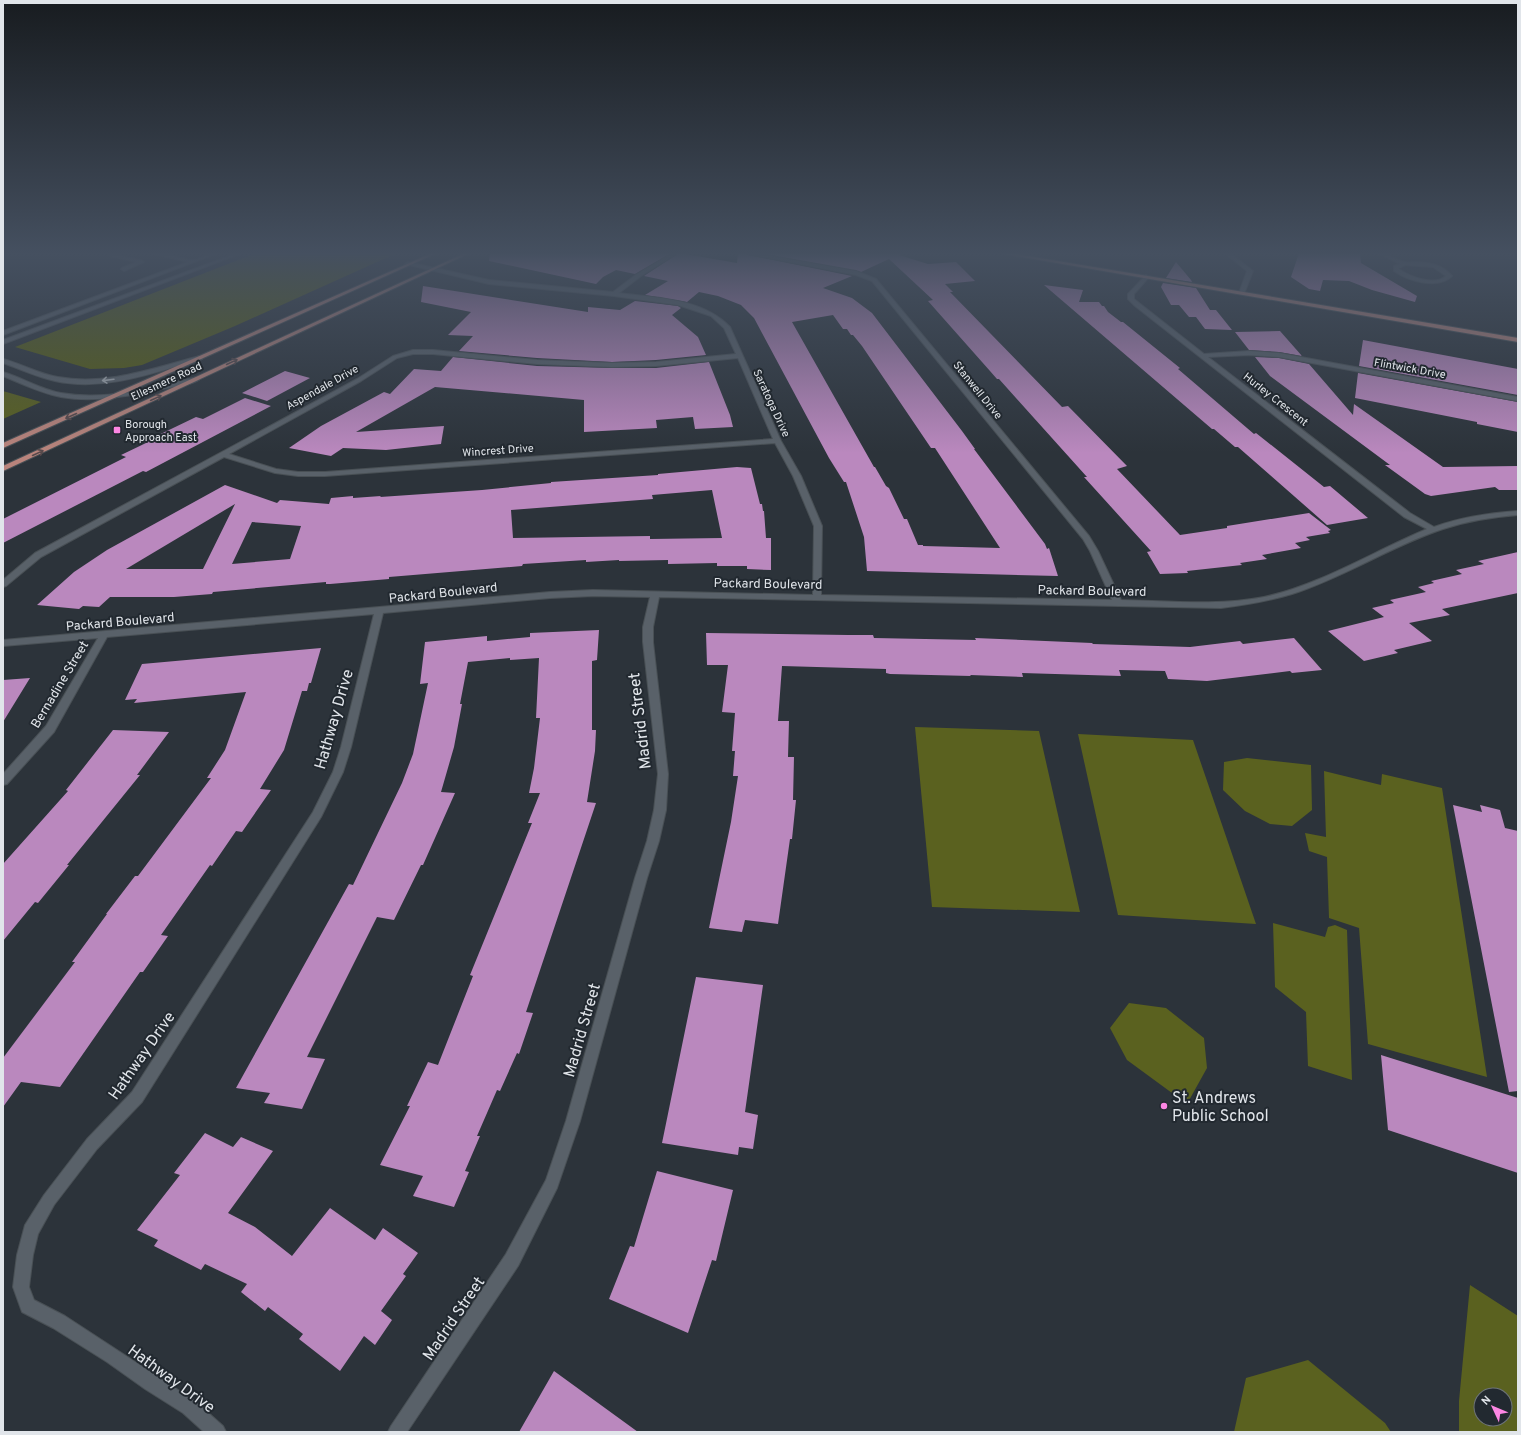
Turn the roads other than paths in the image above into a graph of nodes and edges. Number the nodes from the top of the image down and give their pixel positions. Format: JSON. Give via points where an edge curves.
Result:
{"nodes":[{"id":1,"x":37,"y":320,"type":"edge"},
{"id":2,"x":61,"y":320,"type":"edge"},
{"id":3,"x":284,"y":320,"type":"edge"},
{"id":4,"x":323,"y":320,"type":"edge"},
{"id":5,"x":719,"y":320,"type":"edge"},
{"id":6,"x":907,"y":320,"type":"edge"},
{"id":7,"x":1155,"y":320,"type":"edge"},
{"id":8,"x":1400,"y":320,"type":"edge"},
{"id":9,"x":3,"y":333,"type":"edge"},
{"id":10,"x":1518,"y":340,"type":"edge"},
{"id":11,"x":3,"y":342,"type":"edge"},
{"id":12,"x":739,"y":356,"type":"junction"},
{"id":13,"x":1203,"y":356,"type":"junction"},
{"id":14,"x":200,"y":358,"type":"junction"},
{"id":15,"x":3,"y":362,"type":"edge"},
{"id":16,"x":3,"y":374,"type":"edge"},
{"id":17,"x":197,"y":379,"type":"junction"},
{"id":18,"x":119,"y":394,"type":"junction"},
{"id":19,"x":1518,"y":399,"type":"edge"},
{"id":20,"x":777,"y":440,"type":"junction"},
{"id":21,"x":3,"y":446,"type":"edge"},
{"id":22,"x":223,"y":454,"type":"junction"},
{"id":23,"x":3,"y":469,"type":"edge"},
{"id":24,"x":1518,"y":513,"type":"edge"},
{"id":25,"x":1433,"y":530,"type":"junction"},
{"id":26,"x":3,"y":584,"type":"edge"},
{"id":27,"x":655,"y":595,"type":"junction"},
{"id":28,"x":818,"y":596,"type":"junction"},
{"id":29,"x":1118,"y":604,"type":"junction"},
{"id":30,"x":379,"y":611,"type":"junction"},
{"id":31,"x":104,"y":635,"type":"junction"},
{"id":32,"x":3,"y":643,"type":"edge"},
{"id":33,"x":3,"y":781,"type":"edge"},
{"id":34,"x":217,"y":1432,"type":"edge"},
{"id":35,"x":397,"y":1432,"type":"edge"}],
"edges":[{"from":1,"to":9,"type":"street"},
{"from":2,"to":11,"type":"street"},
{"from":3,"to":14,"type":"main road","name":"Ellesmere Road"},
{"from":17,"to":4,"type":"main road","name":"Ellesmere Road","one_way":true},
{"from":5,"to":12,"type":"street","name":"Saratoga Drive","via":[[727,327]]},
{"from":6,"to":29,"type":"street","name":"Stanwell Drive","via":[[1086,538]]},
{"from":7,"to":13,"type":"street","name":"Hurley Crescent"},
{"from":8,"to":10,"type":"main road"},
{"from":12,"to":20,"type":"street","name":"Saratoga Drive"},
{"from":12,"to":22,"type":"street","name":"Aspendale Drive","via":[[656,364],[612,365],[413,352],[395,358]]},
{"from":13,"to":19,"type":"street","name":"Flintwick Drive","via":[[1279,354]]},
{"from":13,"to":25,"type":"street","name":"Hurley Crescent","via":[[1408,515]]},
{"from":14,"to":15,"type":"street","one_way":true,"via":[[105,381],[55,379]]},
{"from":14,"to":18,"type":"main road","name":"Ellesmere Road"},
{"from":16,"to":18,"type":"street","via":[[61,395]]},
{"from":17,"to":18,"type":"street"},
{"from":23,"to":17,"type":"main road","name":"Ellesmere Road","one_way":true},
{"from":18,"to":21,"type":"main road","name":"Ellesmere Road","one_way":true},
{"from":20,"to":22,"type":"street","name":"Wincrest Drive","via":[[325,474],[275,471]]},
{"from":20,"to":28,"type":"street","name":"Saratoga Drive","via":[[797,476],[818,526]]},
{"from":22,"to":26,"type":"street","name":"Aspendale Drive","via":[[38,555]]},
{"from":24,"to":25,"type":"street","name":"Packard Boulevard","via":[[1477,518]]},
{"from":25,"to":29,"type":"street","name":"Packard Boulevard","via":[[1338,572],[1268,598],[1221,605]]},
{"from":27,"to":28,"type":"street","name":"Packard Boulevard"},
{"from":27,"to":30,"type":"street","name":"Packard Boulevard","via":[[550,595]]},
{"from":27,"to":35,"type":"street","name":"Madrid Street","via":[[648,627],[648,642],[663,774],[660,810],[573,1121],[552,1183],[512,1260]]},
{"from":28,"to":29,"type":"street","name":"Packard Boulevard"},
{"from":30,"to":31,"type":"street","name":"Packard Boulevard"},
{"from":30,"to":34,"type":"street","name":"Hathway Drive","via":[[346,747],[338,772],[317,814],[161,1061],[136,1097],[92,1144],[50,1200],[31,1231],[25,1255],[21,1287],[28,1306],[113,1356],[189,1407]]},
{"from":31,"to":32,"type":"street","name":"Packard Boulevard"},
{"from":31,"to":33,"type":"street","name":"Bernadine Street","via":[[50,729]]}]}
